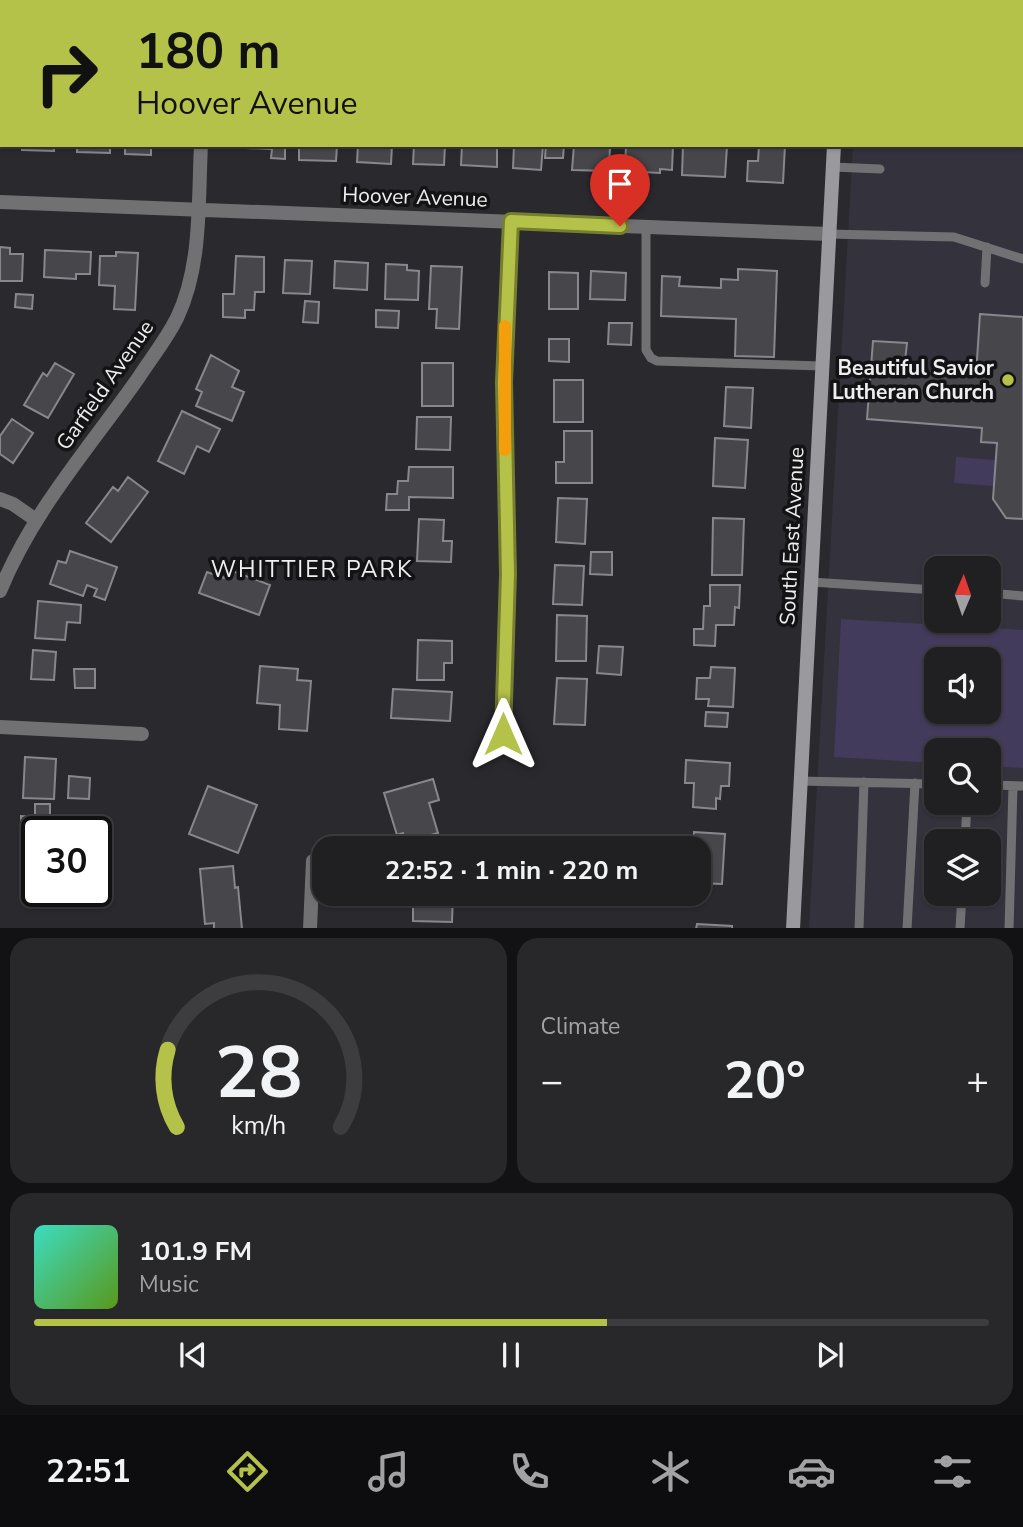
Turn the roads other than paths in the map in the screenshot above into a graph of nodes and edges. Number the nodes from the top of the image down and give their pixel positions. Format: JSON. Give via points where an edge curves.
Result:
{"nodes":[{"id":1,"x":201,"y":147,"type":"edge"},
{"id":2,"x":834,"y":147,"type":"edge"},
{"id":3,"x":833,"y":167,"type":"junction"},
{"id":4,"x":880,"y":169,"type":"dead end"},
{"id":5,"x":0,"y":202,"type":"edge"},
{"id":6,"x":198,"y":210,"type":"junction"},
{"id":7,"x":511,"y":221,"type":"junction"},
{"id":8,"x":646,"y":227,"type":"junction"},
{"id":9,"x":829,"y":234,"type":"junction"},
{"id":10,"x":987,"y":247,"type":"junction"},
{"id":11,"x":1023,"y":259,"type":"edge"},
{"id":12,"x":985,"y":283,"type":"dead end"},
{"id":13,"x":823,"y":366,"type":"junction"},
{"id":14,"x":0,"y":499,"type":"edge"},
{"id":15,"x":36,"y":520,"type":"junction"},
{"id":16,"x":811,"y":582,"type":"junction"},
{"id":17,"x":924,"y":589,"type":"edge"},
{"id":18,"x":0,"y":590,"type":"edge"},
{"id":19,"x":1001,"y":594,"type":"edge"},
{"id":20,"x":1023,"y":596,"type":"edge"},
{"id":21,"x":0,"y":727,"type":"edge"},
{"id":22,"x":142,"y":734,"type":"dead end"},
{"id":23,"x":503,"y":734,"type":"dead end"},
{"id":24,"x":800,"y":781,"type":"junction"},
{"id":25,"x":864,"y":782,"type":"junction"},
{"id":26,"x":915,"y":783,"type":"junction"},
{"id":27,"x":924,"y":783,"type":"edge"},
{"id":28,"x":1018,"y":786,"type":"edge"},
{"id":29,"x":312,"y":884,"type":"edge"},
{"id":30,"x":961,"y":906,"type":"edge"},
{"id":31,"x":310,"y":928,"type":"edge"},
{"id":32,"x":793,"y":928,"type":"edge"},
{"id":33,"x":859,"y":928,"type":"edge"},
{"id":34,"x":907,"y":928,"type":"edge"},
{"id":35,"x":960,"y":928,"type":"edge"},
{"id":36,"x":1009,"y":928,"type":"edge"}],
"edges":[{"from":1,"to":6,"type":"street","name":"Garfield Avenue"},
{"from":2,"to":3,"type":"main road","name":"South East Avenue"},
{"from":3,"to":4,"type":"lane"},
{"from":3,"to":9,"type":"main road","name":"South East Avenue"},
{"from":5,"to":6,"type":"street","name":"Hoover Avenue"},
{"from":6,"to":7,"type":"street","name":"Hoover Avenue"},
{"from":6,"to":15,"type":"street","name":"Garfield Avenue","via":[[192,267],[177,318],[157,353]]},
{"from":7,"to":8,"type":"street","name":"Hoover Avenue"},
{"from":7,"to":23,"type":"street","via":[[504,370],[508,574]]},
{"from":8,"to":9,"type":"street","name":"Hoover Avenue"},
{"from":8,"to":13,"type":"lane","via":[[646,349],[651,358]]},
{"from":9,"to":10,"type":"lane","via":[[954,237]]},
{"from":9,"to":13,"type":"main road","name":"South East Avenue"},
{"from":10,"to":11,"type":"lane"},
{"from":10,"to":12,"type":"lane"},
{"from":13,"to":16,"type":"main road","name":"South East Avenue"},
{"from":14,"to":15,"type":"street"},
{"from":15,"to":18,"type":"street","name":"Garfield Avenue"},
{"from":16,"to":17,"type":"lane"},
{"from":16,"to":24,"type":"main road","name":"South East Avenue"},
{"from":19,"to":20,"type":"lane"},
{"from":21,"to":22,"type":"street"},
{"from":24,"to":25,"type":"lane"},
{"from":24,"to":32,"type":"main road","name":"South East Avenue"},
{"from":25,"to":26,"type":"lane"},
{"from":25,"to":33,"type":"lane"},
{"from":26,"to":27,"type":"lane"},
{"from":26,"to":34,"type":"lane"},
{"from":28,"to":36,"type":"lane"},
{"from":29,"to":31,"type":"street"},
{"from":30,"to":35,"type":"lane"}]}
